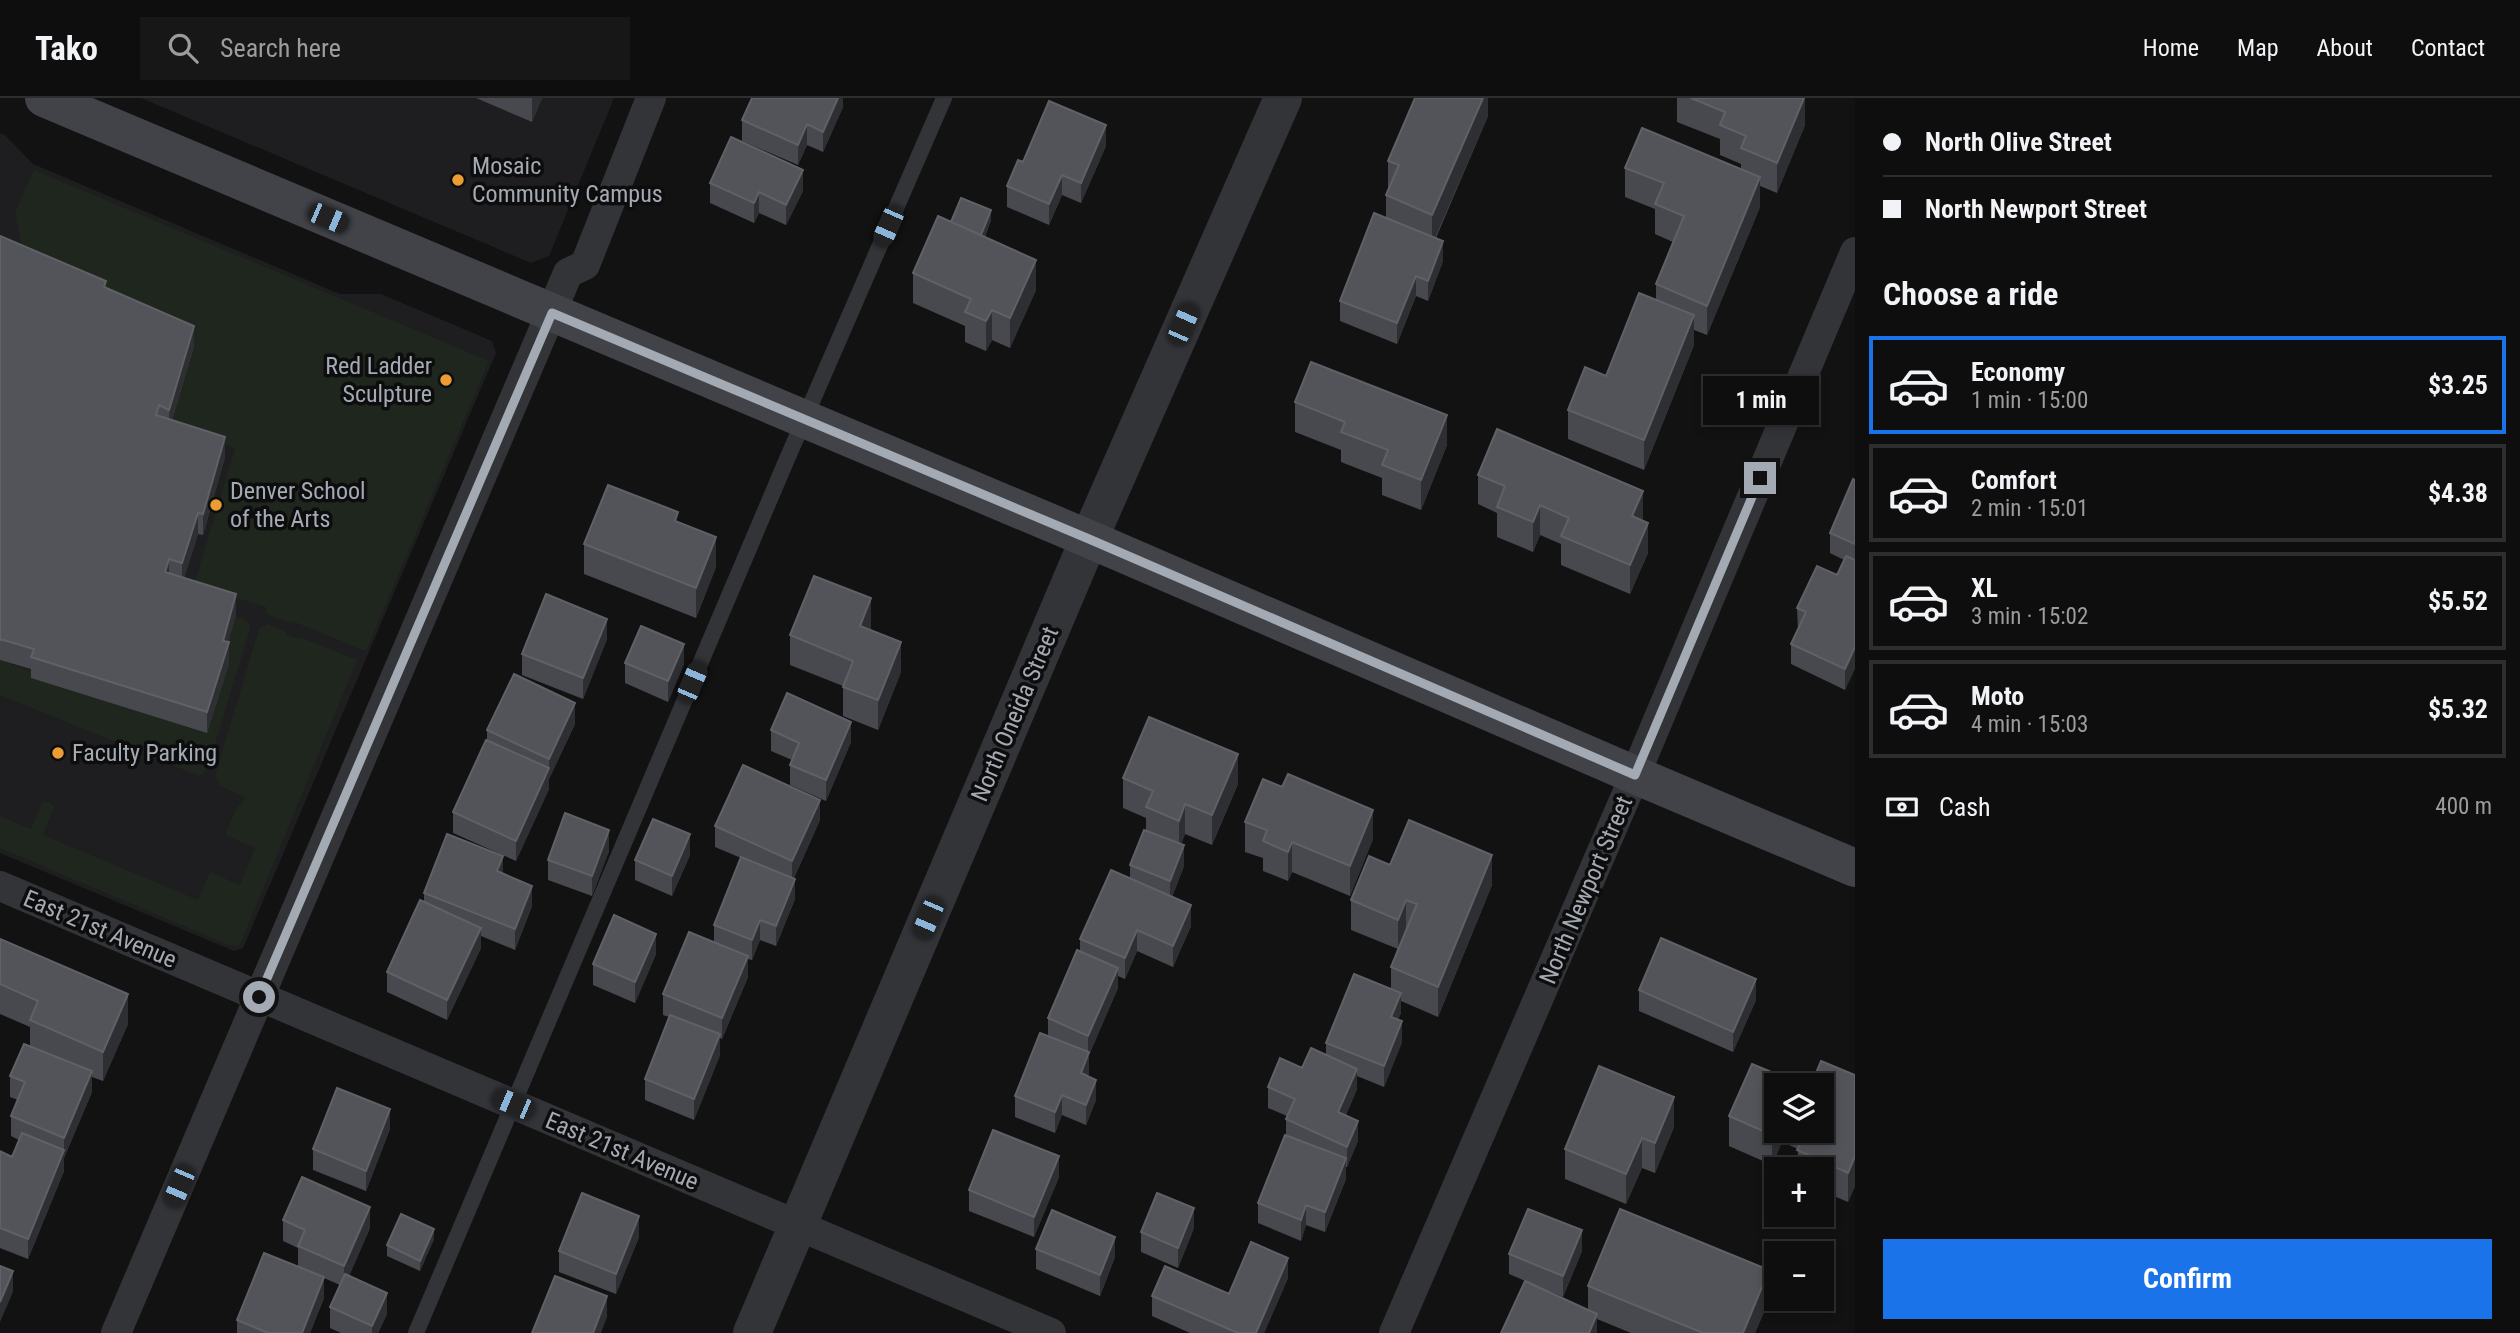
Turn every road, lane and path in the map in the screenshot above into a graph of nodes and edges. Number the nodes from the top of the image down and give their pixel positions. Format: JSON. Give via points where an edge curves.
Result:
{"nodes":[{"id":1,"x":44,"y":98,"type":"edge"},
{"id":2,"x":650,"y":98,"type":"edge"},
{"id":3,"x":944,"y":98,"type":"edge"},
{"id":4,"x":1283,"y":98,"type":"edge"},
{"id":5,"x":1855,"y":252,"type":"edge"},
{"id":6,"x":552,"y":313,"type":"junction"},
{"id":7,"x":804,"y":419,"type":"junction"},
{"id":8,"x":1089,"y":539,"type":"junction"},
{"id":9,"x":1635,"y":775,"type":"junction"},
{"id":10,"x":1855,"y":868,"type":"edge"},
{"id":11,"x":0,"y":886,"type":"edge"},
{"id":12,"x":259,"y":997,"type":"junction"},
{"id":13,"x":513,"y":1104,"type":"junction"},
{"id":14,"x":798,"y":1225,"type":"junction"},
{"id":15,"x":116,"y":1333,"type":"edge"},
{"id":16,"x":416,"y":1333,"type":"edge"},
{"id":17,"x":752,"y":1333,"type":"edge"},
{"id":18,"x":1051,"y":1333,"type":"edge"},
{"id":19,"x":1394,"y":1333,"type":"edge"}],
"edges":[{"from":1,"to":6,"type":"main road"},
{"from":2,"to":6,"type":"street","via":[[585,265],[568,273]]},
{"from":3,"to":7,"type":"lane"},
{"from":4,"to":8,"type":"street","name":"North Oneida Street"},
{"from":5,"to":9,"type":"street","name":"North Newport Street"},
{"from":6,"to":7,"type":"main road"},
{"from":6,"to":12,"type":"street"},
{"from":7,"to":8,"type":"main road"},
{"from":7,"to":13,"type":"lane"},
{"from":8,"to":9,"type":"main road"},
{"from":8,"to":14,"type":"street","name":"North Oneida Street"},
{"from":9,"to":10,"type":"main road"},
{"from":9,"to":19,"type":"street","name":"North Newport Street"},
{"from":11,"to":12,"type":"street","name":"East 21st Avenue"},
{"from":12,"to":13,"type":"street","name":"East 21st Avenue"},
{"from":12,"to":15,"type":"street"},
{"from":13,"to":14,"type":"street","name":"East 21st Avenue"},
{"from":13,"to":16,"type":"lane"},
{"from":14,"to":17,"type":"street","name":"North Oneida Street"},
{"from":14,"to":18,"type":"street","name":"East 21st Avenue"}]}
